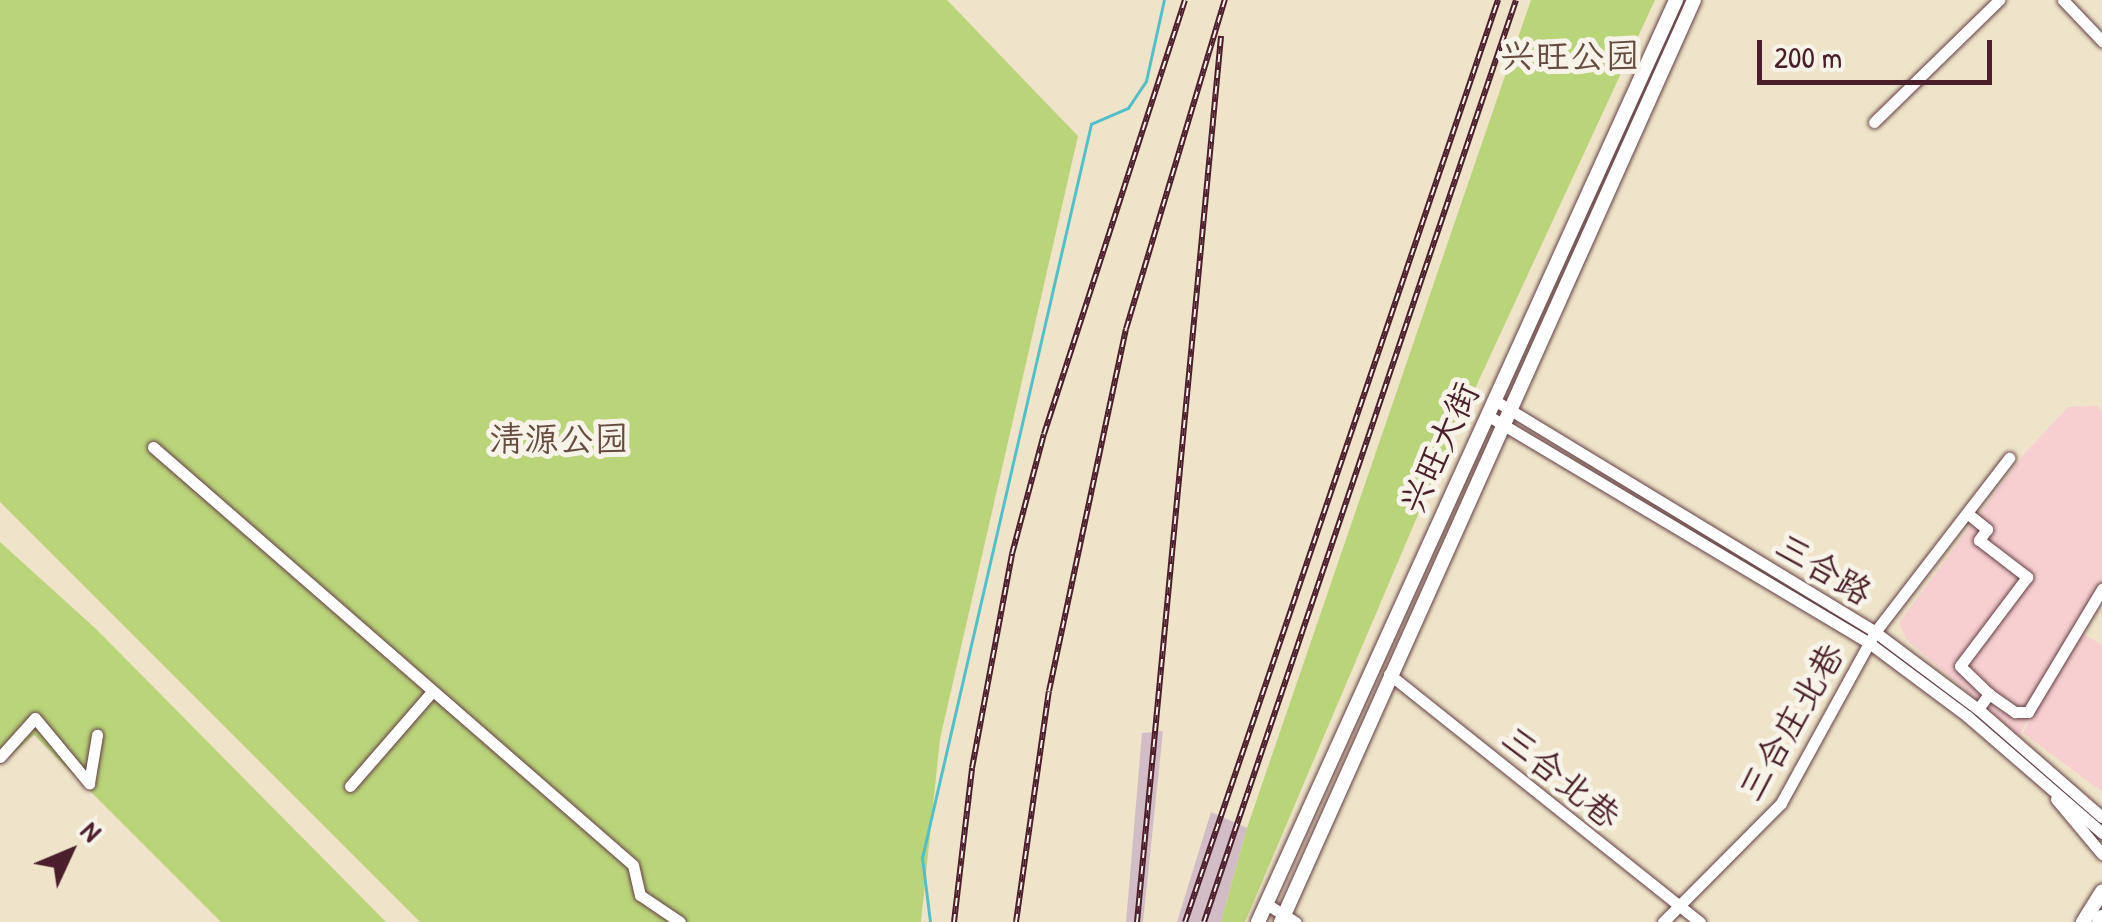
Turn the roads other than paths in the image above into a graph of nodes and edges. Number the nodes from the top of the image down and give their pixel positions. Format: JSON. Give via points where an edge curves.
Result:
{"nodes":[{"id":1,"x":1676,"y":0,"type":"edge"},
{"id":2,"x":1694,"y":0,"type":"edge"},
{"id":3,"x":1998,"y":0,"type":"edge"},
{"id":4,"x":2063,"y":0,"type":"edge"},
{"id":5,"x":2102,"y":41,"type":"edge"},
{"id":6,"x":1874,"y":122,"type":"dead end"},
{"id":7,"x":1494,"y":400,"type":"junction"},
{"id":8,"x":1509,"y":409,"type":"junction"},
{"id":9,"x":1487,"y":415,"type":"junction"},
{"id":10,"x":1502,"y":424,"type":"junction"},
{"id":11,"x":152,"y":448,"type":"dead end"},
{"id":12,"x":2009,"y":458,"type":"dead end"},
{"id":13,"x":1967,"y":513,"type":"junction"},
{"id":14,"x":2102,"y":589,"type":"edge"},
{"id":15,"x":1872,"y":638,"type":"junction"},
{"id":16,"x":1390,"y":674,"type":"junction"},
{"id":17,"x":430,"y":694,"type":"junction"},
{"id":18,"x":1989,"y":694,"type":"junction"},
{"id":19,"x":1978,"y":709,"type":"junction"},
{"id":20,"x":97,"y":735,"type":"dead end"},
{"id":21,"x":0,"y":757,"type":"edge"},
{"id":22,"x":350,"y":786,"type":"dead end"},
{"id":23,"x":2049,"y":787,"type":"junction"},
{"id":24,"x":2102,"y":816,"type":"edge"},
{"id":25,"x":2102,"y":833,"type":"edge"},
{"id":26,"x":2102,"y":854,"type":"edge"},
{"id":27,"x":2102,"y":890,"type":"edge"},
{"id":28,"x":1266,"y":903,"type":"junction"},
{"id":29,"x":1676,"y":904,"type":"junction"},
{"id":30,"x":1287,"y":919,"type":"edge"},
{"id":31,"x":680,"y":922,"type":"edge"},
{"id":32,"x":1258,"y":922,"type":"edge"},
{"id":33,"x":1662,"y":922,"type":"edge"},
{"id":34,"x":1700,"y":922,"type":"edge"},
{"id":35,"x":2083,"y":922,"type":"edge"}],
"edges":[{"from":1,"to":7,"type":"main road","name":"兴旺大街"},
{"from":2,"to":8,"type":"main road","name":"兴旺大街"},
{"from":3,"to":6,"type":"street"},
{"from":4,"to":5,"type":"street"},
{"from":7,"to":8,"type":"street","name":"三合路"},
{"from":7,"to":9,"type":"main road","name":"兴旺大街"},
{"from":8,"to":10,"type":"main road","name":"兴旺大街"},
{"from":8,"to":15,"type":"street","name":"三合路"},
{"from":9,"to":10,"type":"street","name":"三合路"},
{"from":9,"to":28,"type":"main road","name":"兴旺大街"},
{"from":10,"to":15,"type":"street","name":"三合路"},
{"from":10,"to":16,"type":"main road","name":"兴旺大街"},
{"from":11,"to":17,"type":"street"},
{"from":12,"to":13,"type":"street","name":"三合庄北巷"},
{"from":13,"to":15,"type":"street","name":"三合庄北巷"},
{"from":13,"to":18,"type":"street","via":[[1987,529],[1979,540],[2027,577],[1960,666]]},
{"from":14,"to":18,"type":"street","via":[[2028,712],[2015,712]]},
{"from":15,"to":19,"type":"street","name":"三合路"},
{"from":15,"to":23,"type":"street","name":"三合路"},
{"from":15,"to":29,"type":"street","name":"三合庄北巷","via":[[1782,804]]},
{"from":16,"to":29,"type":"street","name":"三合北巷"},
{"from":16,"to":30,"type":"main road","name":"兴旺大街"},
{"from":17,"to":22,"type":"street"},
{"from":17,"to":31,"type":"street","via":[[633,864],[640,896]]},
{"from":18,"to":19,"type":"street"},
{"from":19,"to":24,"type":"street","name":"三合路"},
{"from":20,"to":21,"type":"street","via":[[88,783],[35,718]]},
{"from":23,"to":25,"type":"street","name":"三合路"},
{"from":23,"to":26,"type":"street"},
{"from":27,"to":35,"type":"main road"},
{"from":28,"to":30,"type":"street"},
{"from":28,"to":32,"type":"main road","name":"兴旺大街"},
{"from":29,"to":33,"type":"street","name":"三合庄北巷"},
{"from":29,"to":34,"type":"street","name":"三合北巷"}]}
